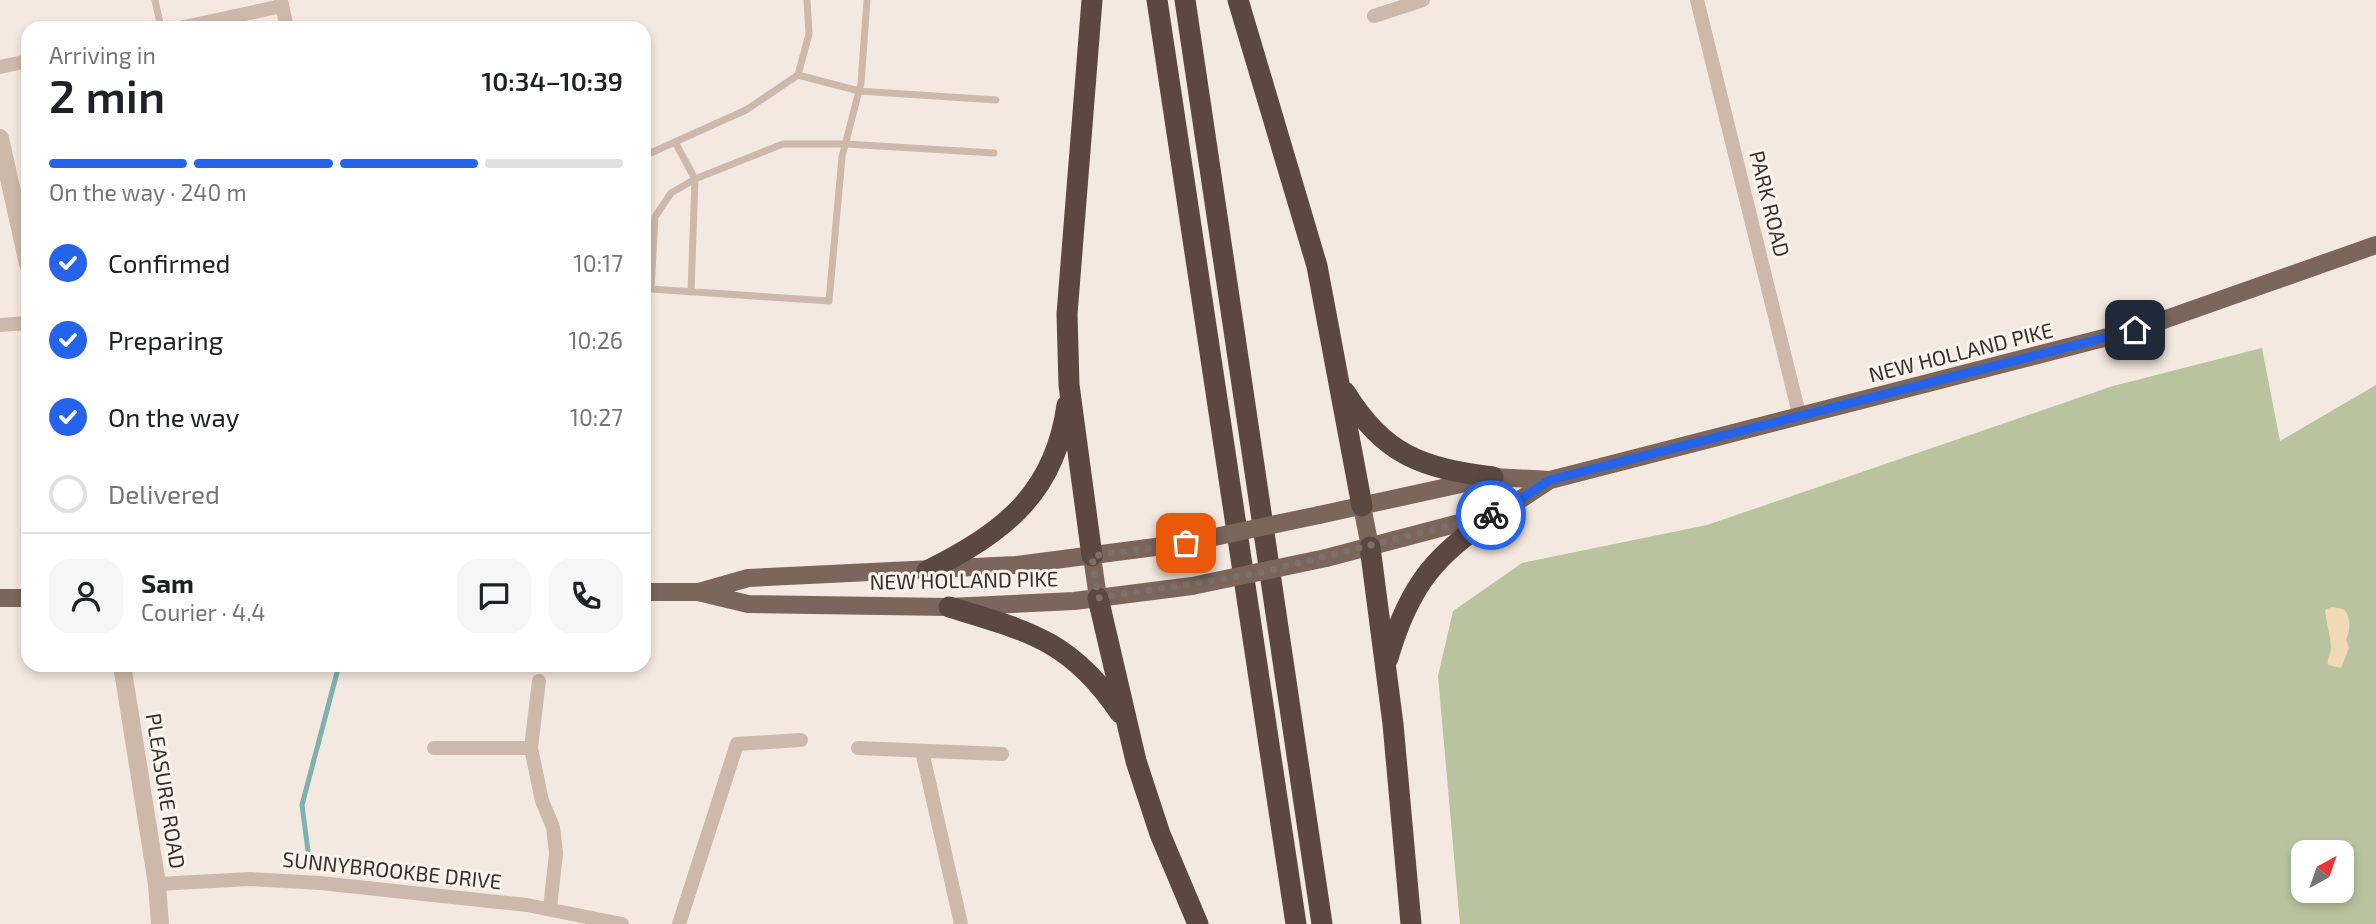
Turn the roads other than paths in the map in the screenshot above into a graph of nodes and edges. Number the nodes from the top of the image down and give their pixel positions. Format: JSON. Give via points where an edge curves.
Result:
{"nodes":[{"id":1,"x":155,"y":0,"type":"edge"},
{"id":2,"x":807,"y":0,"type":"edge"},
{"id":3,"x":867,"y":0,"type":"edge"},
{"id":4,"x":1092,"y":0,"type":"edge"},
{"id":5,"x":1157,"y":0,"type":"edge"},
{"id":6,"x":1185,"y":0,"type":"edge"},
{"id":7,"x":1238,"y":0,"type":"edge"},
{"id":8,"x":1423,"y":0,"type":"edge"},
{"id":9,"x":1697,"y":0,"type":"edge"},
{"id":10,"x":282,"y":3,"type":"edge"},
{"id":11,"x":1374,"y":16,"type":"dead end"},
{"id":12,"x":160,"y":21,"type":"edge"},
{"id":13,"x":209,"y":21,"type":"edge"},
{"id":14,"x":286,"y":21,"type":"edge"},
{"id":15,"x":21,"y":62,"type":"edge"},
{"id":16,"x":0,"y":67,"type":"edge"},
{"id":17,"x":798,"y":75,"type":"junction"},
{"id":18,"x":859,"y":91,"type":"junction"},
{"id":19,"x":996,"y":100,"type":"dead end"},
{"id":20,"x":0,"y":138,"type":"edge"},
{"id":21,"x":675,"y":142,"type":"junction"},
{"id":22,"x":846,"y":144,"type":"junction"},
{"id":23,"x":651,"y":153,"type":"edge"},
{"id":24,"x":994,"y":153,"type":"dead end"},
{"id":25,"x":695,"y":179,"type":"junction"},
{"id":26,"x":21,"y":232,"type":"edge"},
{"id":27,"x":2376,"y":245,"type":"edge"},
{"id":28,"x":651,"y":275,"type":"edge"},
{"id":29,"x":651,"y":289,"type":"edge"},
{"id":30,"x":691,"y":292,"type":"junction"},
{"id":31,"x":21,"y":324,"type":"edge"},
{"id":32,"x":0,"y":325,"type":"edge"},
{"id":33,"x":1069,"y":385,"type":"junction"},
{"id":34,"x":1340,"y":385,"type":"junction"},
{"id":35,"x":1800,"y":418,"type":"junction"},
{"id":36,"x":1493,"y":477,"type":"junction"},
{"id":37,"x":1550,"y":480,"type":"junction"},
{"id":38,"x":1363,"y":506,"type":"junction"},
{"id":39,"x":1501,"y":512,"type":"junction"},
{"id":40,"x":1370,"y":547,"type":"junction"},
{"id":41,"x":1092,"y":556,"type":"junction"},
{"id":42,"x":928,"y":571,"type":"junction"},
{"id":43,"x":651,"y":592,"type":"edge"},
{"id":44,"x":698,"y":592,"type":"junction"},
{"id":45,"x":0,"y":598,"type":"edge"},
{"id":46,"x":21,"y":598,"type":"edge"},
{"id":47,"x":1098,"y":598,"type":"junction"},
{"id":48,"x":949,"y":607,"type":"junction"},
{"id":49,"x":1386,"y":667,"type":"junction"},
{"id":50,"x":123,"y":672,"type":"edge"},
{"id":51,"x":540,"y":681,"type":"dead end"},
{"id":52,"x":1126,"y":722,"type":"junction"},
{"id":53,"x":801,"y":740,"type":"dead end"},
{"id":54,"x":434,"y":748,"type":"dead end"},
{"id":55,"x":531,"y":748,"type":"junction"},
{"id":56,"x":858,"y":748,"type":"dead end"},
{"id":57,"x":922,"y":751,"type":"junction"},
{"id":58,"x":1002,"y":754,"type":"dead end"},
{"id":59,"x":157,"y":884,"type":"junction"},
{"id":60,"x":550,"y":908,"type":"junction"},
{"id":61,"x":160,"y":924,"type":"edge"},
{"id":62,"x":622,"y":924,"type":"edge"},
{"id":63,"x":679,"y":924,"type":"edge"},
{"id":64,"x":961,"y":924,"type":"edge"},
{"id":65,"x":1198,"y":924,"type":"edge"},
{"id":66,"x":1296,"y":924,"type":"edge"},
{"id":67,"x":1322,"y":924,"type":"edge"},
{"id":68,"x":1411,"y":924,"type":"edge"}],
"edges":[{"from":1,"to":12,"type":"lane"},
{"from":2,"to":17,"type":"lane","via":[[809,34]]},
{"from":3,"to":18,"type":"lane"},
{"from":4,"to":33,"type":"highway","via":[[1068,282]]},
{"from":5,"to":66,"type":"highway"},
{"from":6,"to":67,"type":"highway"},
{"from":7,"to":34,"type":"highway","via":[[1317,266]]},
{"from":8,"to":11,"type":"street"},
{"from":9,"to":35,"type":"street","name":"PARK ROAD"},
{"from":10,"to":13,"type":"street"},
{"from":10,"to":14,"type":"street"},
{"from":15,"to":16,"type":"street"},
{"from":17,"to":18,"type":"lane"},
{"from":17,"to":21,"type":"lane","via":[[746,110]]},
{"from":18,"to":19,"type":"lane"},
{"from":18,"to":22,"type":"lane"},
{"from":20,"to":26,"type":"street"},
{"from":21,"to":23,"type":"lane"},
{"from":21,"to":25,"type":"lane"},
{"from":22,"to":24,"type":"lane"},
{"from":22,"to":25,"type":"lane","via":[[783,144]]},
{"from":22,"to":30,"type":"lane","via":[[829,301]]},
{"from":25,"to":28,"type":"lane","via":[[671,193],[655,217]]},
{"from":25,"to":30,"type":"lane"},
{"from":27,"to":35,"type":"main road","name":"NEW HOLLAND PIKE","via":[[2135,330]]},
{"from":29,"to":30,"type":"lane"},
{"from":31,"to":32,"type":"street"},
{"from":33,"to":41,"type":"highway"},
{"from":33,"to":42,"type":"highway","via":[[1060,436],[1036,491],[992,536]]},
{"from":34,"to":36,"type":"highway","via":[[1363,420],[1396,450],[1434,468]]},
{"from":34,"to":38,"type":"highway"},
{"from":35,"to":37,"type":"main road","name":"NEW HOLLAND PIKE"},
{"from":36,"to":37,"type":"main road","name":"NEW HOLLAND PIKE"},
{"from":36,"to":38,"type":"main road","name":"NEW HOLLAND PIKE"},
{"from":37,"to":39,"type":"main road","name":"NEW HOLLAND PIKE"},
{"from":38,"to":40,"type":"main road"},
{"from":38,"to":41,"type":"main road","name":"NEW HOLLAND PIKE","bridge":true,"via":[[1186,543]]},
{"from":39,"to":40,"type":"main road","name":"NEW HOLLAND PIKE"},
{"from":39,"to":49,"type":"highway","via":[[1458,539],[1423,576],[1401,616]]},
{"from":40,"to":47,"type":"main road","name":"NEW HOLLAND PIKE","bridge":true,"via":[[1192,586]]},
{"from":40,"to":49,"type":"highway"},
{"from":41,"to":42,"type":"main road","name":"NEW HOLLAND PIKE"},
{"from":41,"to":47,"type":"main road"},
{"from":42,"to":44,"type":"main road","name":"NEW HOLLAND PIKE","via":[[748,578]]},
{"from":43,"to":44,"type":"main road","name":"NEW HOLLAND PIKE"},
{"from":44,"to":48,"type":"main road","name":"NEW HOLLAND PIKE","via":[[748,604]]},
{"from":45,"to":46,"type":"main road"},
{"from":47,"to":48,"type":"main road","name":"NEW HOLLAND PIKE"},
{"from":47,"to":52,"type":"highway"},
{"from":48,"to":52,"type":"highway","via":[[1025,630],[1055,645],[1095,679]]},
{"from":49,"to":68,"type":"highway"},
{"from":50,"to":59,"type":"street","name":"PLEASURE ROAD"},
{"from":51,"to":55,"type":"street"},
{"from":52,"to":65,"type":"highway","via":[[1151,810]]},
{"from":53,"to":63,"type":"street","via":[[737,744]]},
{"from":54,"to":55,"type":"street"},
{"from":55,"to":60,"type":"street","via":[[554,840]]},
{"from":56,"to":57,"type":"street"},
{"from":57,"to":58,"type":"street"},
{"from":57,"to":64,"type":"street"},
{"from":59,"to":60,"type":"street","name":"SUNNYBROOKBE DRIVE","via":[[250,879],[320,883]]},
{"from":59,"to":61,"type":"street","name":"PLEASURE ROAD"},
{"from":60,"to":62,"type":"street","name":"SUNNYBROOKBE DRIVE"}]}
